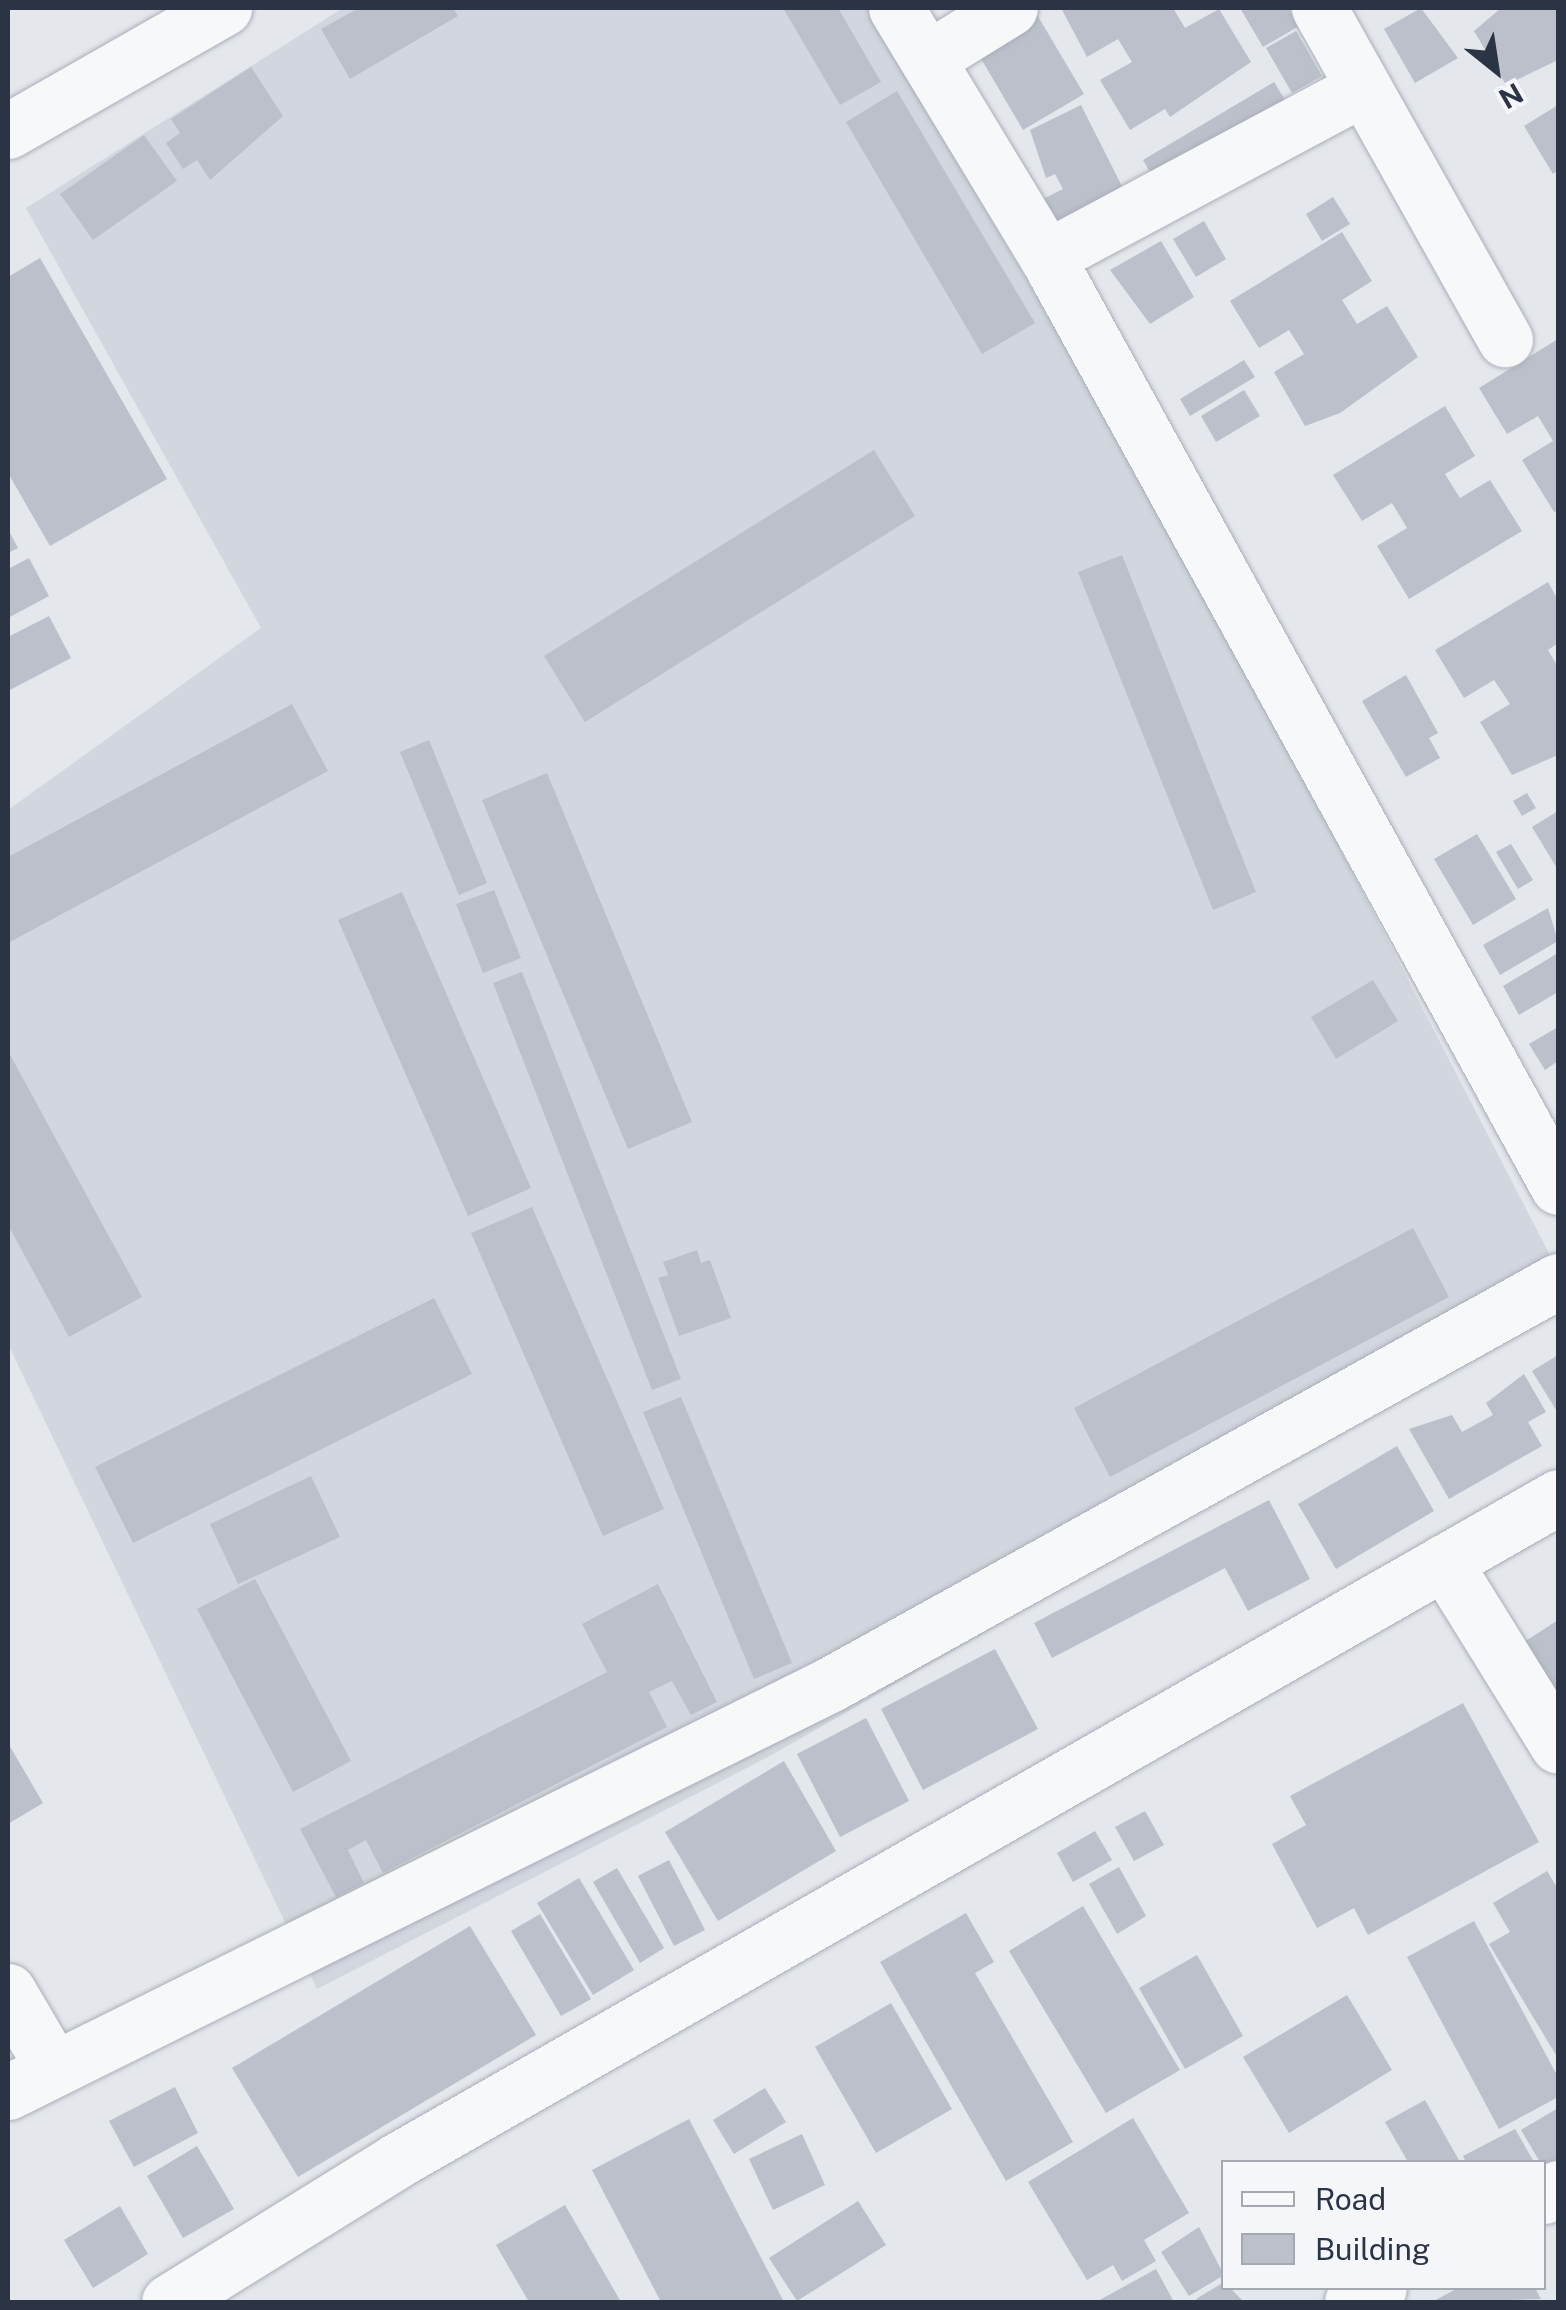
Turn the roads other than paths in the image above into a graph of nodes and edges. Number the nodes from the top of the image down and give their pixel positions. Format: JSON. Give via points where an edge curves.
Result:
{"nodes":[{"id":1,"x":224,"y":8,"type":"edge"},
{"id":2,"x":896,"y":8,"type":"edge"},
{"id":3,"x":1010,"y":8,"type":"edge"},
{"id":4,"x":1318,"y":8,"type":"edge"},
{"id":5,"x":929,"y":58,"type":"junction"},
{"id":6,"x":1360,"y":90,"type":"junction"},
{"id":7,"x":8,"y":131,"type":"edge"},
{"id":8,"x":1047,"y":257,"type":"junction"},
{"id":9,"x":1505,"y":339,"type":"dead end"},
{"id":10,"x":1558,"y":1188,"type":"edge"},
{"id":11,"x":1558,"y":1281,"type":"edge"},
{"id":12,"x":1558,"y":1497,"type":"edge"},
{"id":13,"x":1444,"y":1562,"type":"junction"},
{"id":14,"x":1558,"y":1746,"type":"edge"},
{"id":15,"x":8,"y":1991,"type":"edge"},
{"id":16,"x":30,"y":2079,"type":"edge"},
{"id":17,"x":1375,"y":2290,"type":"edge"},
{"id":18,"x":168,"y":2302,"type":"edge"},
{"id":19,"x":1352,"y":2302,"type":"edge"}],
"edges":[{"from":1,"to":7,"type":"street"},
{"from":2,"to":5,"type":"street"},
{"from":3,"to":5,"type":"street"},
{"from":4,"to":6,"type":"street"},
{"from":5,"to":8,"type":"street"},
{"from":6,"to":8,"type":"street"},
{"from":6,"to":9,"type":"street"},
{"from":8,"to":10,"type":"street"},
{"from":11,"to":16,"type":"street","via":[[831,1684],[318,1945]]},
{"from":12,"to":13,"type":"street"},
{"from":13,"to":14,"type":"street"},
{"from":13,"to":18,"type":"street","via":[[396,2162]]},
{"from":15,"to":16,"type":"street"},
{"from":17,"to":19,"type":"street"}]}
